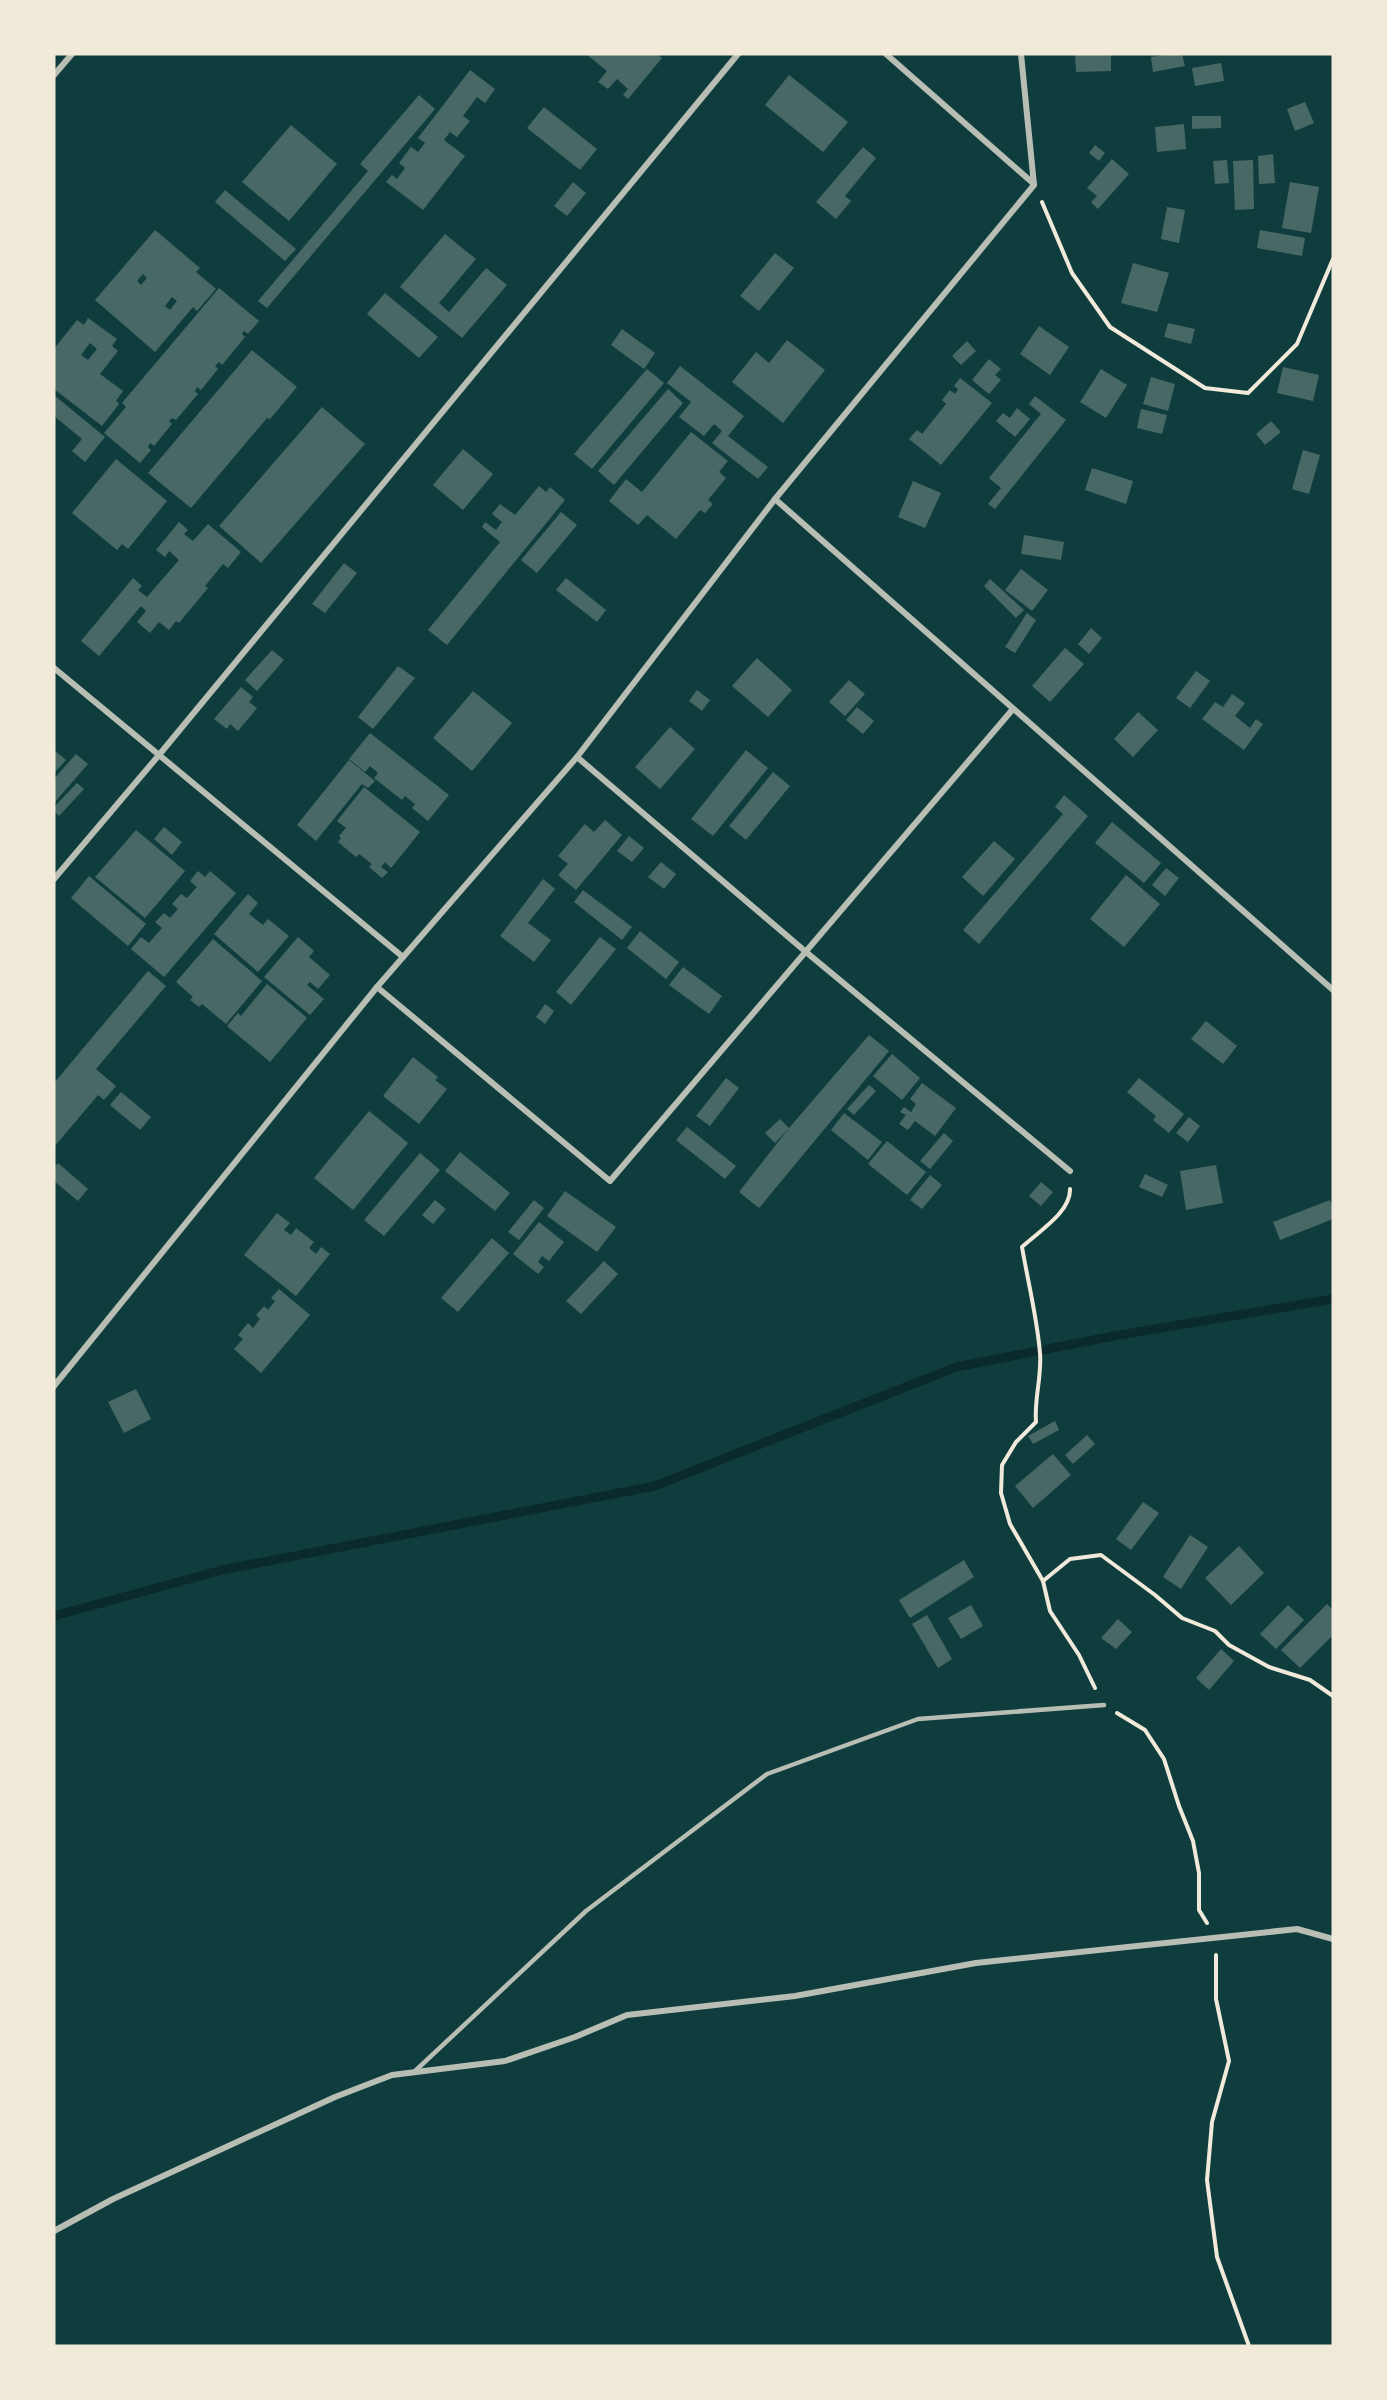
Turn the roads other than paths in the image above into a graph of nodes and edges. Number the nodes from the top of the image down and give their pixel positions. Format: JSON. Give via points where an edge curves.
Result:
{"nodes":[{"id":1,"x":72,"y":54,"type":"edge"},
{"id":2,"x":738,"y":54,"type":"edge"},
{"id":3,"x":886,"y":54,"type":"edge"},
{"id":4,"x":1021,"y":54,"type":"edge"},
{"id":5,"x":54,"y":75,"type":"edge"},
{"id":6,"x":1034,"y":185,"type":"junction"},
{"id":7,"x":775,"y":499,"type":"junction"},
{"id":8,"x":54,"y":668,"type":"edge"},
{"id":9,"x":1013,"y":709,"type":"junction"},
{"id":10,"x":159,"y":755,"type":"junction"},
{"id":11,"x":577,"y":757,"type":"junction"},
{"id":12,"x":54,"y":879,"type":"edge"},
{"id":13,"x":806,"y":952,"type":"junction"},
{"id":14,"x":403,"y":957,"type":"junction"},
{"id":15,"x":377,"y":987,"type":"junction"},
{"id":16,"x":1333,"y":990,"type":"edge"},
{"id":17,"x":1070,"y":1171,"type":"road end"},
{"id":18,"x":54,"y":1386,"type":"edge"},
{"id":19,"x":1104,"y":1705,"type":"road end"},
{"id":20,"x":1333,"y":1939,"type":"edge"},
{"id":21,"x":414,"y":2072,"type":"junction"},
{"id":22,"x":54,"y":2231,"type":"edge"}],
"edges":[{"from":1,"to":5,"type":"street"},
{"from":2,"to":10,"type":"street"},
{"from":3,"to":6,"type":"street"},
{"from":4,"to":6,"type":"street"},
{"from":6,"to":7,"type":"street"},
{"from":7,"to":9,"type":"street"},
{"from":7,"to":11,"type":"street"},
{"from":8,"to":10,"type":"street"},
{"from":9,"to":13,"type":"street"},
{"from":9,"to":16,"type":"street"},
{"from":10,"to":12,"type":"street"},
{"from":10,"to":14,"type":"street"},
{"from":11,"to":13,"type":"street"},
{"from":11,"to":14,"type":"street"},
{"from":13,"to":15,"type":"street","via":[[610,1181]]},
{"from":13,"to":17,"type":"street"},
{"from":14,"to":15,"type":"street"},
{"from":15,"to":18,"type":"street"},
{"from":19,"to":21,"type":"lane","via":[[918,1719],[766,1774],[586,1911]]},
{"from":20,"to":21,"type":"street","via":[[1298,1929],[976,1963],[795,1996],[627,2014],[505,2061]]},
{"from":21,"to":22,"type":"street","via":[[392,2075],[335,2097],[113,2199]]}]}
